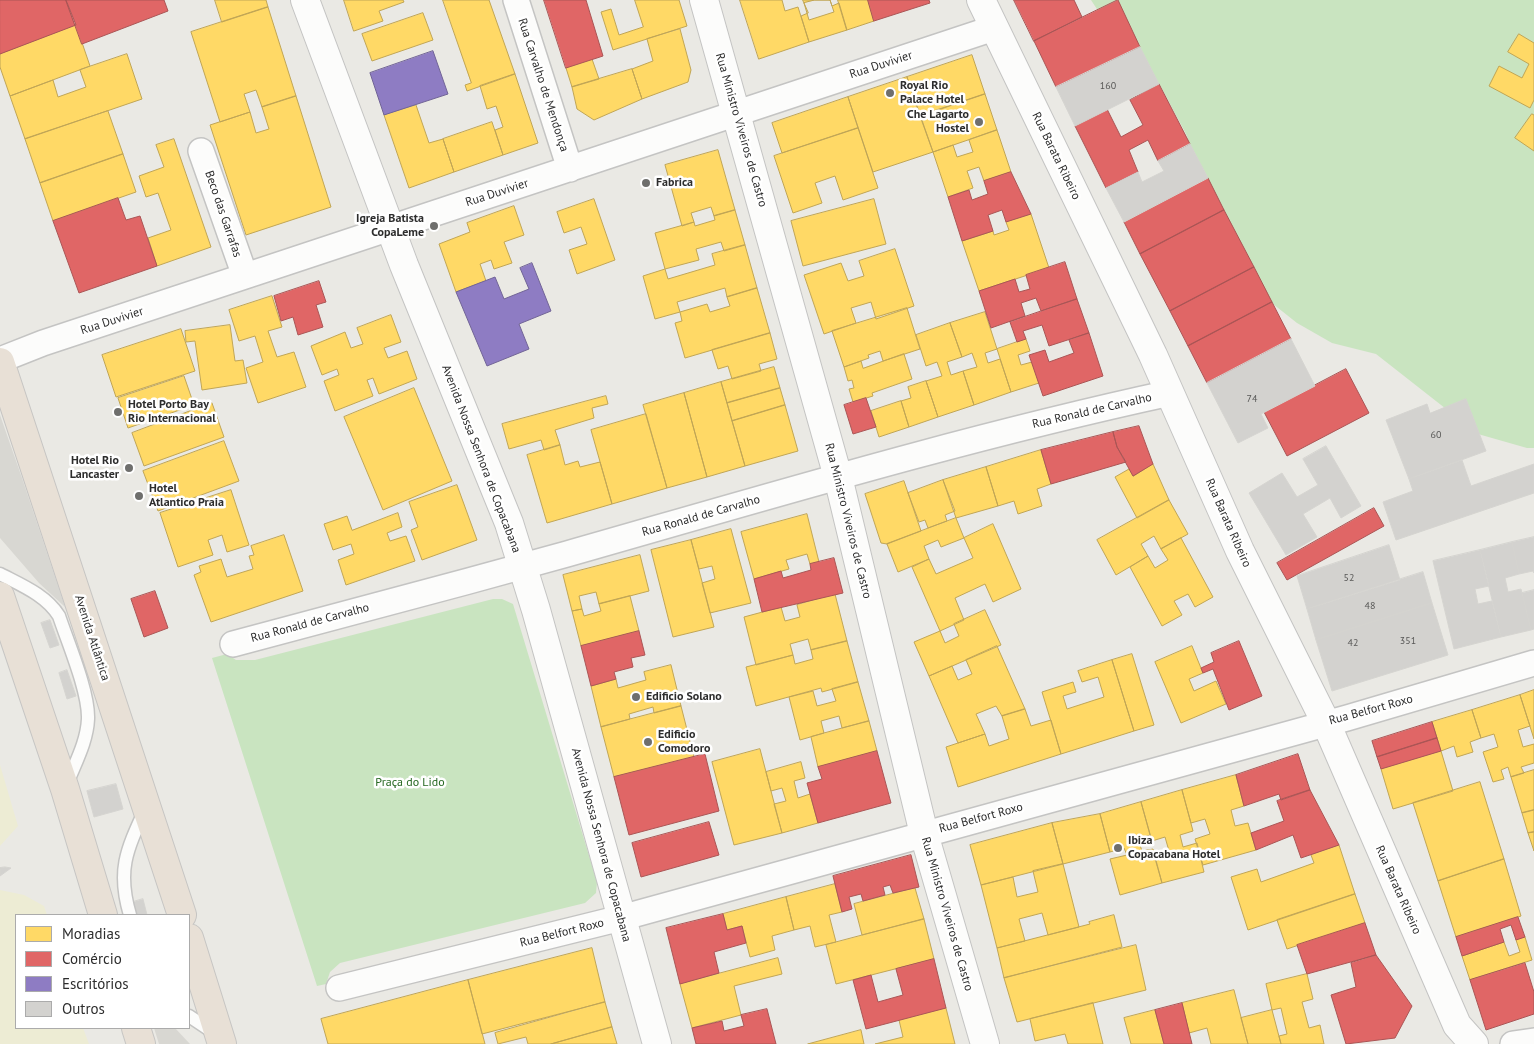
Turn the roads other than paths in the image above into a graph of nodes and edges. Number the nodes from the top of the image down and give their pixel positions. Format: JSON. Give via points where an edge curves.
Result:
{"nodes":[{"id":1,"x":304,"y":0,"type":"edge"},
{"id":2,"x":516,"y":0,"type":"edge"},
{"id":3,"x":704,"y":0,"type":"edge"},
{"id":4,"x":981,"y":0,"type":"edge"},
{"id":5,"x":994,"y":28,"type":"junction"},
{"id":6,"x":737,"y":113,"type":"junction"},
{"id":7,"x":201,"y":152,"type":"dead end"},
{"id":8,"x":570,"y":169,"type":"junction"},
{"id":9,"x":391,"y":228,"type":"junction"},
{"id":10,"x":245,"y":276,"type":"junction"},
{"id":11,"x":0,"y":361,"type":"edge"},
{"id":12,"x":1170,"y":393,"type":"junction"},
{"id":13,"x":838,"y":477,"type":"junction"},
{"id":14,"x":522,"y":566,"type":"junction"},
{"id":15,"x":0,"y":574,"type":"edge"},
{"id":16,"x":0,"y":596,"type":"edge"},
{"id":17,"x":233,"y":644,"type":"dead end"},
{"id":18,"x":1534,"y":663,"type":"edge"},
{"id":19,"x":1326,"y":722,"type":"junction"},
{"id":20,"x":65,"y":789,"type":"junction"},
{"id":21,"x":147,"y":806,"type":"junction"},
{"id":22,"x":924,"y":834,"type":"junction"},
{"id":23,"x":103,"y":914,"type":"edge"},
{"id":24,"x":130,"y":914,"type":"edge"},
{"id":25,"x":182,"y":914,"type":"edge"},
{"id":26,"x":621,"y":918,"type":"junction"},
{"id":27,"x":190,"y":941,"type":"edge"},
{"id":28,"x":339,"y":988,"type":"dead end"},
{"id":29,"x":190,"y":1017,"type":"edge"},
{"id":30,"x":136,"y":1029,"type":"edge"},
{"id":31,"x":221,"y":1040,"type":"edge"},
{"id":32,"x":1534,"y":1040,"type":"edge"},
{"id":33,"x":141,"y":1044,"type":"edge"},
{"id":34,"x":657,"y":1044,"type":"edge"},
{"id":35,"x":985,"y":1044,"type":"edge"},
{"id":36,"x":1474,"y":1044,"type":"edge"},
{"id":37,"x":1514,"y":1044,"type":"edge"}],
"edges":[{"from":1,"to":9,"type":"main road","name":"Avenida Nossa Senhora de Copacabana"},
{"from":2,"to":8,"type":"street","name":"Rua Carvalho de Mendonça"},
{"from":3,"to":6,"type":"main road","name":"Rua Ministro Viveiros de Castro"},
{"from":4,"to":5,"type":"main road","name":"Rua Barata Ribeiro"},
{"from":5,"to":6,"type":"street","name":"Rua Duvivier"},
{"from":5,"to":12,"type":"main road","name":"Rua Barata Ribeiro"},
{"from":6,"to":8,"type":"street","name":"Rua Duvivier"},
{"from":6,"to":13,"type":"main road","name":"Rua Ministro Viveiros de Castro"},
{"from":7,"to":10,"type":"street","name":"Beco das Garrafas"},
{"from":8,"to":9,"type":"street","name":"Rua Duvivier"},
{"from":9,"to":10,"type":"street","name":"Rua Duvivier"},
{"from":9,"to":14,"type":"main road","name":"Avenida Nossa Senhora de Copacabana","via":[[503,509]]},
{"from":10,"to":11,"type":"street","name":"Rua Duvivier","via":[[43,343]]},
{"from":11,"to":21,"type":"highway","name":"Avenida Atlântica"},
{"from":12,"to":13,"type":"street","name":"Rua Ronald de Carvalho","via":[[1080,413]]},
{"from":12,"to":19,"type":"main road","name":"Rua Barata Ribeiro","via":[[1240,552]]},
{"from":13,"to":14,"type":"street","name":"Rua Ronald de Carvalho"},
{"from":13,"to":22,"type":"main road","name":"Rua Ministro Viveiros de Castro"},
{"from":14,"to":17,"type":"street","name":"Rua Ronald de Carvalho"},
{"from":14,"to":26,"type":"main road","name":"Avenida Nossa Senhora de Copacabana"},
{"from":15,"to":20,"type":"lane","via":[[53,606],[86,698],[88,718],[85,737]]},
{"from":16,"to":20,"type":"highway"},
{"from":18,"to":19,"type":"street","name":"Rua Belfort Roxo"},
{"from":19,"to":22,"type":"street","name":"Rua Belfort Roxo"},
{"from":19,"to":36,"type":"main road","name":"Rua Barata Ribeiro","via":[[1449,1008],[1457,1025]]},
{"from":20,"to":23,"type":"highway"},
{"from":21,"to":24,"type":"lane","via":[[127,854],[123,875]]},
{"from":21,"to":25,"type":"highway","name":"Avenida Atlântica"},
{"from":22,"to":26,"type":"street","name":"Rua Belfort Roxo"},
{"from":22,"to":35,"type":"main road","name":"Rua Ministro Viveiros de Castro"},
{"from":26,"to":28,"type":"street","name":"Rua Belfort Roxo"},
{"from":26,"to":34,"type":"main road","name":"Avenida Nossa Senhora de Copacabana"},
{"from":27,"to":31,"type":"highway"},
{"from":29,"to":31,"type":"lane"},
{"from":30,"to":33,"type":"highway"},
{"from":32,"to":37,"type":"street"}]}
